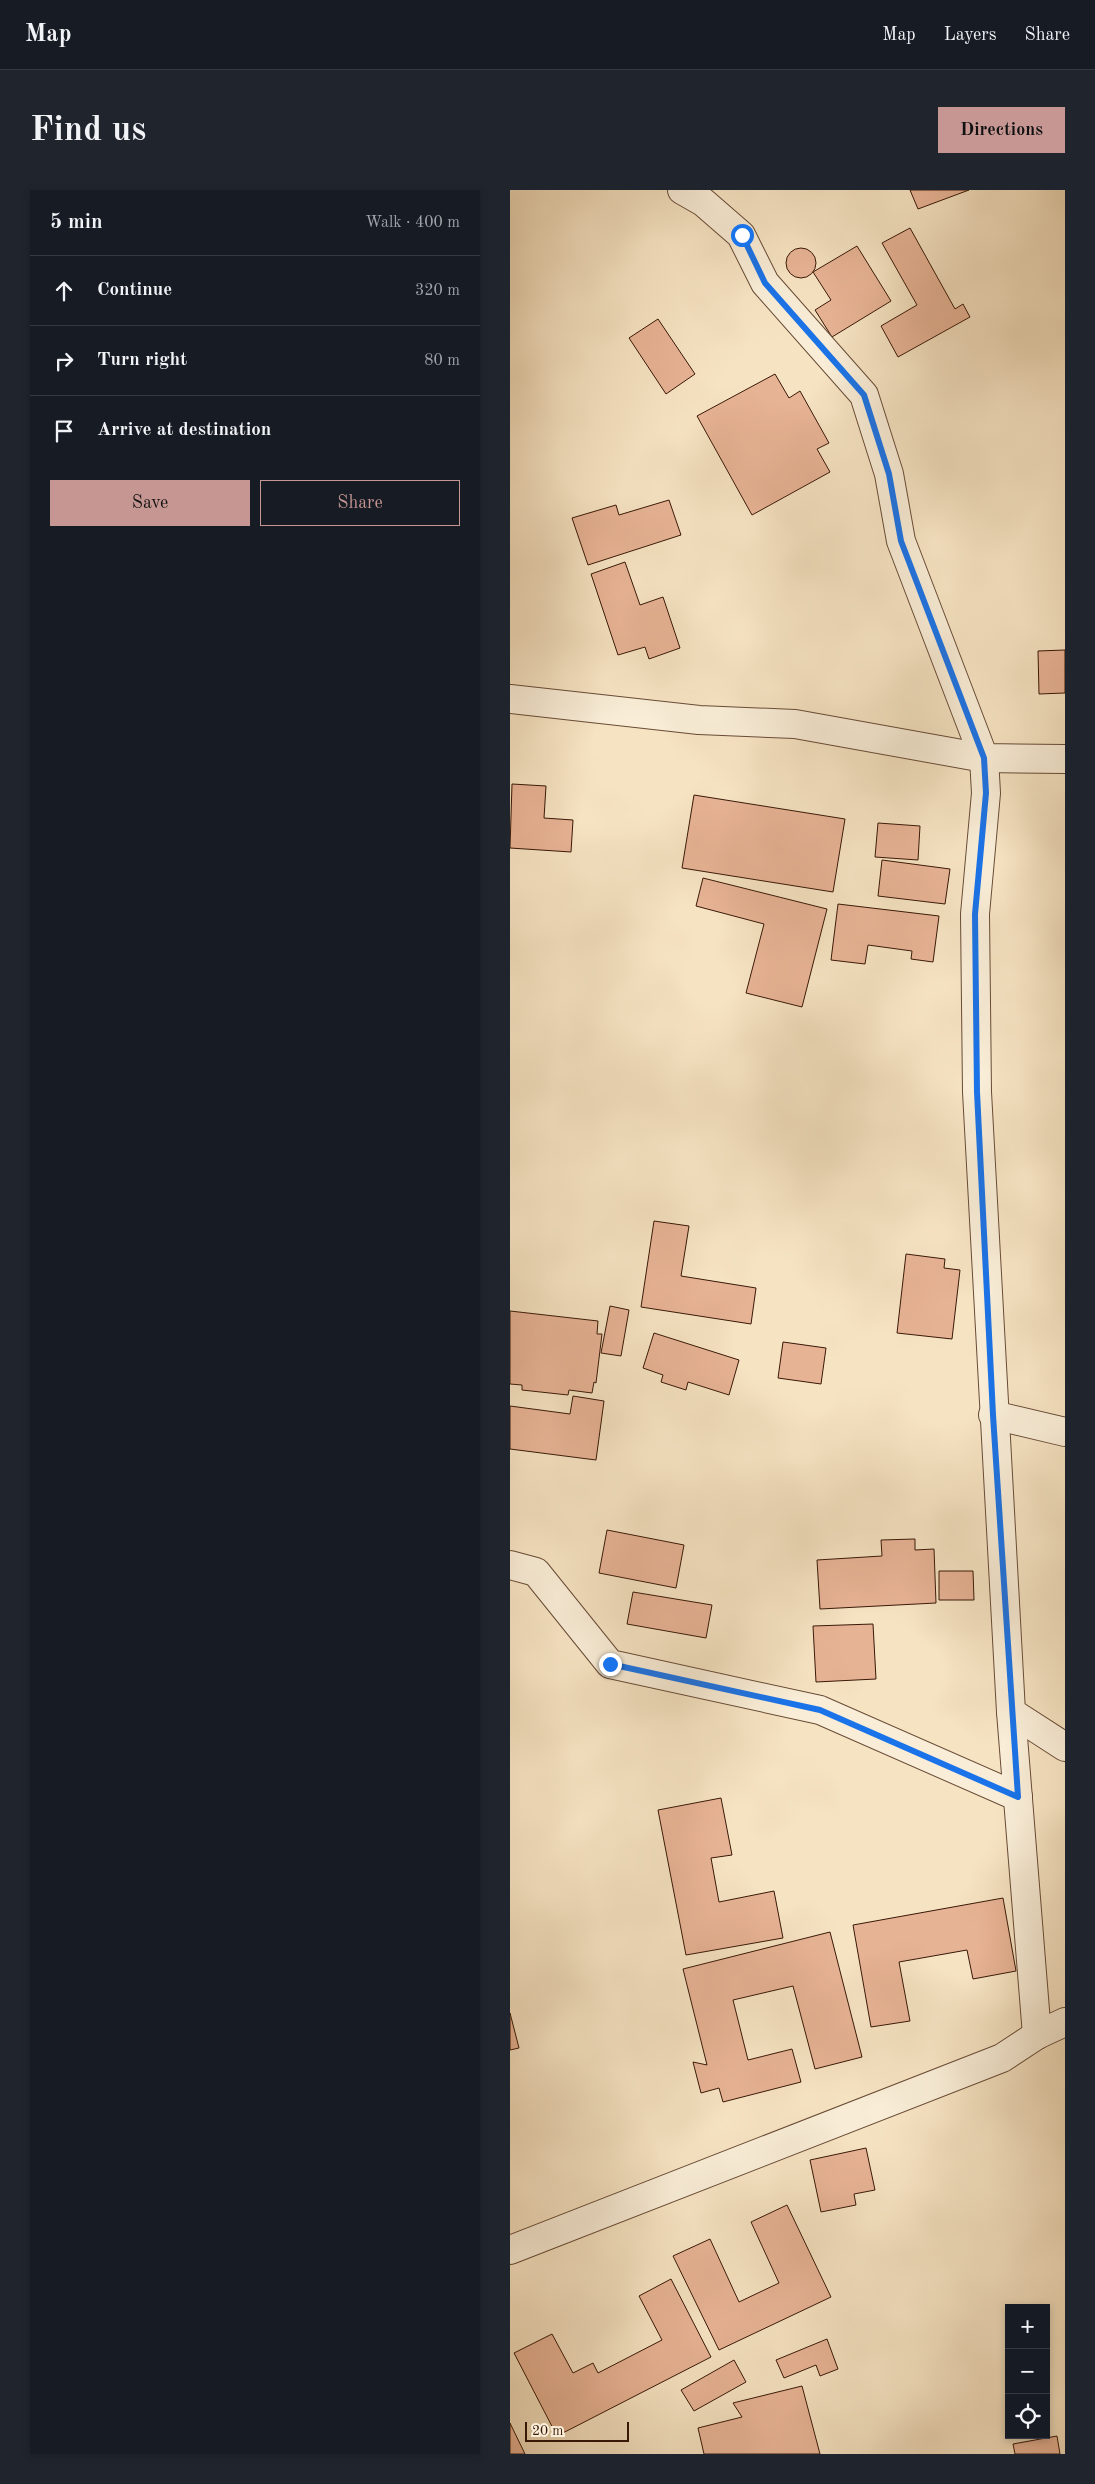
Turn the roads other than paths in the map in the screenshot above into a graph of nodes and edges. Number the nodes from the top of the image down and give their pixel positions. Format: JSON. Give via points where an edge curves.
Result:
{"nodes":[{"id":1,"x":682,"y":190,"type":"edge"},
{"id":2,"x":510,"y":699,"type":"edge"},
{"id":3,"x":984,"y":758,"type":"junction"},
{"id":4,"x":1065,"y":759,"type":"edge"},
{"id":5,"x":993,"y":1415,"type":"junction"},
{"id":6,"x":1065,"y":1432,"type":"edge"},
{"id":7,"x":510,"y":1565,"type":"edge"},
{"id":8,"x":1011,"y":1712,"type":"junction"},
{"id":9,"x":1065,"y":1747,"type":"edge"},
{"id":10,"x":1018,"y":1797,"type":"junction"},
{"id":11,"x":1065,"y":2022,"type":"edge"},
{"id":12,"x":1037,"y":2035,"type":"junction"},
{"id":13,"x":510,"y":2250,"type":"edge"}],
"edges":[{"from":1,"to":3,"type":"street","via":[[704,202],[742,235],[765,283],[864,395],[889,474],[901,541]]},
{"from":2,"to":3,"type":"street","via":[[699,720],[795,724]]},
{"from":3,"to":4,"type":"street"},
{"from":3,"to":5,"type":"street","via":[[986,793],[975,914],[977,1092]]},
{"from":5,"to":6,"type":"street"},
{"from":5,"to":8,"type":"street"},
{"from":7,"to":10,"type":"street","via":[[536,1572],[610,1664],[820,1710]]},
{"from":8,"to":9,"type":"street"},
{"from":8,"to":10,"type":"street"},
{"from":10,"to":12,"type":"street"},
{"from":11,"to":12,"type":"street"},
{"from":12,"to":13,"type":"street","via":[[1002,2058]]}]}
